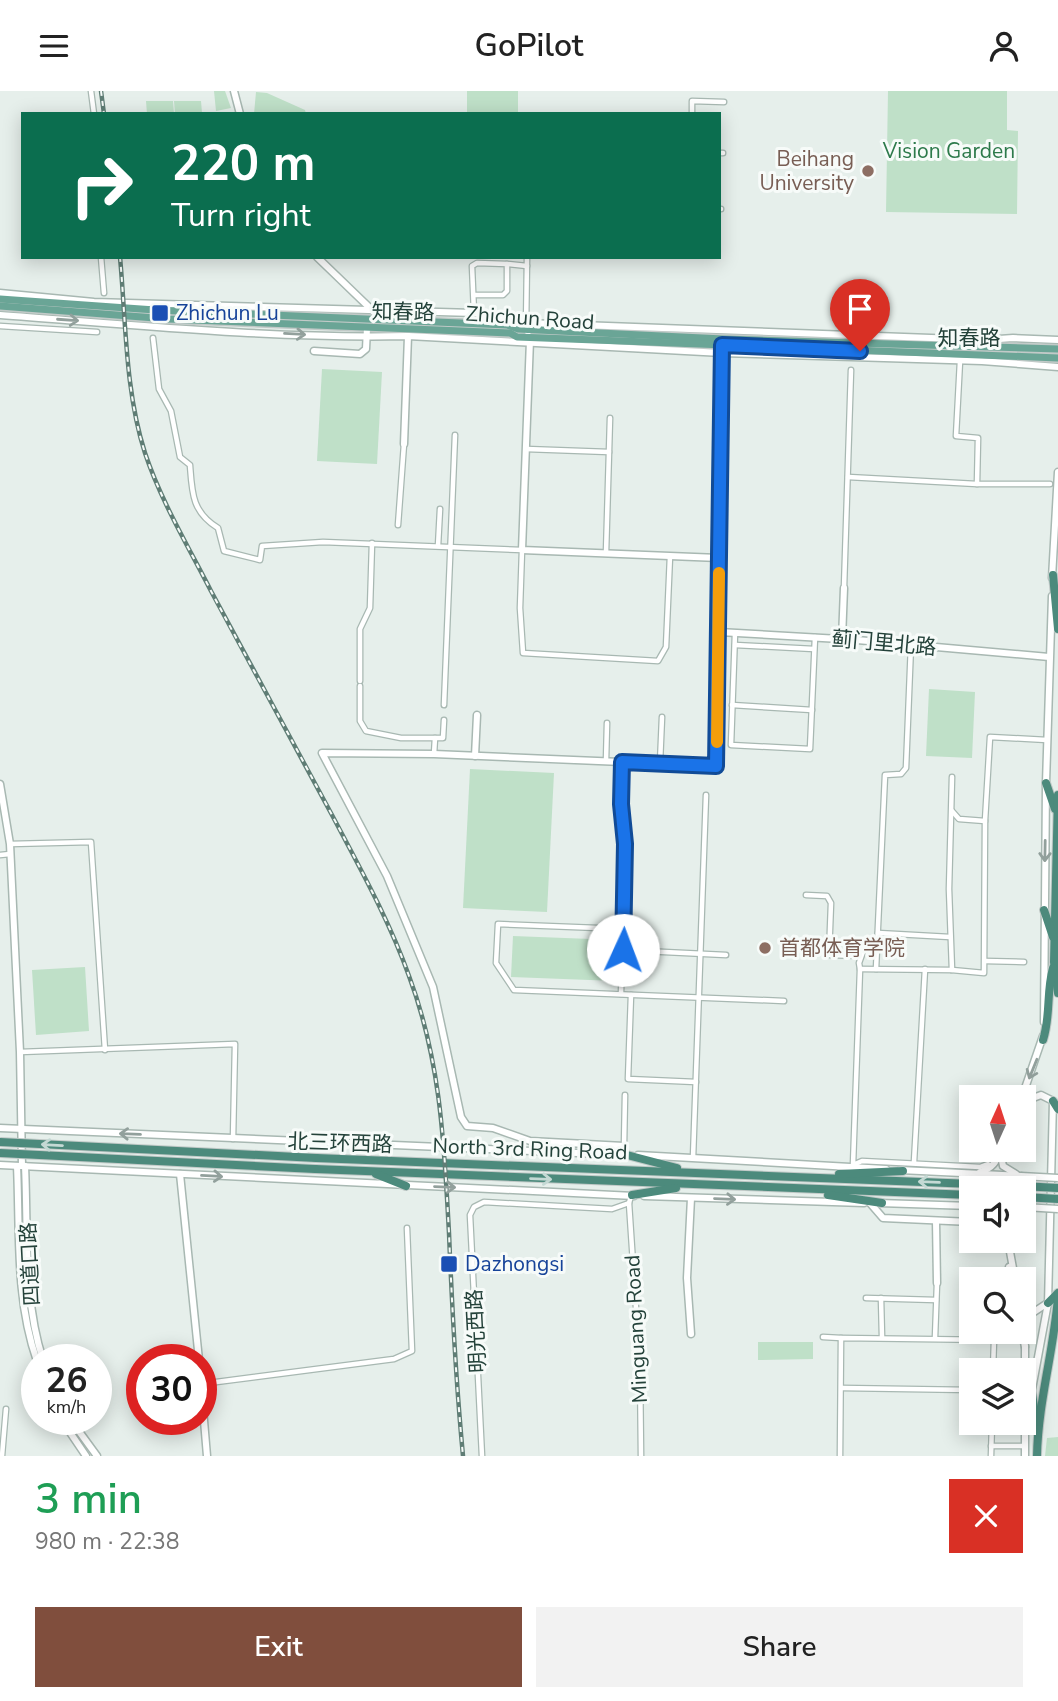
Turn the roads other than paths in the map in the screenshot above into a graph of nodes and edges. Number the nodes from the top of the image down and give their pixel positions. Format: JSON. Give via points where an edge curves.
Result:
{"nodes":[{"id":1,"x":92,"y":91,"type":"edge"},
{"id":2,"x":234,"y":91,"type":"edge"},
{"id":3,"x":724,"y":102,"type":"dead end"},
{"id":4,"x":94,"y":112,"type":"edge"},
{"id":5,"x":239,"y":112,"type":"edge"},
{"id":6,"x":692,"y":112,"type":"edge"},
{"id":7,"x":101,"y":259,"type":"edge"},
{"id":8,"x":319,"y":259,"type":"edge"},
{"id":9,"x":527,"y":259,"type":"edge"},
{"id":10,"x":507,"y":264,"type":"junction"},
{"id":11,"x":527,"y":266,"type":"junction"},
{"id":12,"x":0,"y":293,"type":"edge"},
{"id":13,"x":104,"y":293,"type":"dead end"},
{"id":14,"x":474,"y":295,"type":"junction"},
{"id":15,"x":0,"y":299,"type":"edge"},
{"id":16,"x":0,"y":306,"type":"edge"},
{"id":17,"x":474,"y":313,"type":"junction"},
{"id":18,"x":0,"y":315,"type":"edge"},
{"id":19,"x":374,"y":316,"type":"junction"},
{"id":20,"x":0,"y":326,"type":"edge"},
{"id":21,"x":526,"y":326,"type":"junction"},
{"id":22,"x":367,"y":328,"type":"junction"},
{"id":23,"x":97,"y":332,"type":"dead end"},
{"id":24,"x":408,"y":336,"type":"junction"},
{"id":25,"x":366,"y":337,"type":"junction"},
{"id":26,"x":153,"y":338,"type":"dead end"},
{"id":27,"x":1058,"y":340,"type":"edge"},
{"id":28,"x":530,"y":341,"type":"junction"},
{"id":29,"x":722,"y":349,"type":"junction"},
{"id":30,"x":1058,"y":349,"type":"edge"},
{"id":31,"x":314,"y":351,"type":"dead end"},
{"id":32,"x":1058,"y":358,"type":"edge"},
{"id":33,"x":960,"y":361,"type":"junction"},
{"id":34,"x":1058,"y":367,"type":"edge"},
{"id":35,"x":851,"y":370,"type":"dead end"},
{"id":36,"x":610,"y":418,"type":"dead end"},
{"id":37,"x":455,"y":435,"type":"dead end"},
{"id":38,"x":404,"y":445,"type":"joint"},
{"id":39,"x":526,"y":449,"type":"junction"},
{"id":40,"x":609,"y":453,"type":"junction"},
{"id":41,"x":1058,"y":472,"type":"edge"},
{"id":42,"x":848,"y":477,"type":"junction"},
{"id":43,"x":977,"y":484,"type":"junction"},
{"id":44,"x":1051,"y":484,"type":"dead end"},
{"id":45,"x":440,"y":509,"type":"dead end"},
{"id":46,"x":398,"y":525,"type":"dead end"},
{"id":47,"x":372,"y":543,"type":"junction"},
{"id":48,"x":438,"y":546,"type":"junction"},
{"id":49,"x":449,"y":547,"type":"junction"},
{"id":50,"x":522,"y":549,"type":"junction"},
{"id":51,"x":606,"y":553,"type":"junction"},
{"id":52,"x":670,"y":556,"type":"junction"},
{"id":53,"x":719,"y":558,"type":"junction"},
{"id":54,"x":1052,"y":575,"type":"junction"},
{"id":55,"x":844,"y":588,"type":"joint"},
{"id":56,"x":1058,"y":629,"type":"edge"},
{"id":57,"x":719,"y":632,"type":"junction"},
{"id":58,"x":735,"y":633,"type":"junction"},
{"id":59,"x":815,"y":636,"type":"dead end"},
{"id":60,"x":842,"y":639,"type":"junction"},
{"id":61,"x":734,"y":645,"type":"junction"},
{"id":62,"x":911,"y":645,"type":"junction"},
{"id":63,"x":814,"y":649,"type":"junction"},
{"id":64,"x":1049,"y":657,"type":"junction"},
{"id":65,"x":444,"y":705,"type":"dead end"},
{"id":66,"x":732,"y":705,"type":"junction"},
{"id":67,"x":811,"y":710,"type":"junction"},
{"id":68,"x":477,"y":715,"type":"dead end"},
{"id":69,"x":662,"y":717,"type":"dead end"},
{"id":70,"x":444,"y":720,"type":"dead end"},
{"id":71,"x":607,"y":723,"type":"dead end"},
{"id":72,"x":435,"y":738,"type":"junction"},
{"id":73,"x":1047,"y":740,"type":"junction"},
{"id":74,"x":434,"y":754,"type":"junction"},
{"id":75,"x":475,"y":756,"type":"junction"},
{"id":76,"x":606,"y":761,"type":"junction"},
{"id":77,"x":622,"y":762,"type":"junction"},
{"id":78,"x":660,"y":763,"type":"junction"},
{"id":79,"x":953,"y":776,"type":"dead end"},
{"id":80,"x":0,"y":783,"type":"edge"},
{"id":81,"x":1046,"y":783,"type":"junction"},
{"id":82,"x":706,"y":795,"type":"dead end"},
{"id":83,"x":1058,"y":795,"type":"edge"},
{"id":84,"x":951,"y":810,"type":"junction"},
{"id":85,"x":1057,"y":815,"type":"edge"},
{"id":86,"x":985,"y":821,"type":"junction"},
{"id":87,"x":10,"y":844,"type":"junction"},
{"id":88,"x":10,"y":854,"type":"junction"},
{"id":89,"x":0,"y":855,"type":"edge"},
{"id":90,"x":806,"y":895,"type":"dead end"},
{"id":91,"x":1044,"y":910,"type":"junction"},
{"id":92,"x":624,"y":929,"type":"junction"},
{"id":93,"x":878,"y":933,"type":"junction"},
{"id":94,"x":950,"y":937,"type":"junction"},
{"id":95,"x":1055,"y":942,"type":"junction"},
{"id":96,"x":877,"y":947,"type":"junction"},
{"id":97,"x":623,"y":950,"type":"junction"},
{"id":98,"x":700,"y":953,"type":"junction"},
{"id":99,"x":726,"y":954,"type":"dead end"},
{"id":100,"x":861,"y":956,"type":"junction"},
{"id":101,"x":985,"y":961,"type":"junction"},
{"id":102,"x":1024,"y":962,"type":"dead end"},
{"id":103,"x":1055,"y":962,"type":"junction"},
{"id":104,"x":860,"y":969,"type":"junction"},
{"id":105,"x":876,"y":969,"type":"junction"},
{"id":106,"x":925,"y":969,"type":"junction"},
{"id":107,"x":952,"y":970,"type":"junction"},
{"id":108,"x":1058,"y":993,"type":"edge"},
{"id":109,"x":621,"y":994,"type":"junction"},
{"id":110,"x":631,"y":995,"type":"junction"},
{"id":111,"x":699,"y":997,"type":"junction"},
{"id":112,"x":784,"y":1001,"type":"dead end"},
{"id":113,"x":1043,"y":1040,"type":"junction"},
{"id":114,"x":105,"y":1050,"type":"junction"},
{"id":115,"x":20,"y":1052,"type":"junction"},
{"id":116,"x":696,"y":1082,"type":"junction"},
{"id":117,"x":1026,"y":1085,"type":"edge"},
{"id":118,"x":625,"y":1095,"type":"dead end"},
{"id":119,"x":1036,"y":1096,"type":"edge"},
{"id":120,"x":1053,"y":1101,"type":"junction"},
{"id":121,"x":1058,"y":1109,"type":"edge"},
{"id":122,"x":0,"y":1128,"type":"edge"},
{"id":123,"x":22,"y":1129,"type":"junction"},
{"id":124,"x":97,"y":1133,"type":"junction"},
{"id":125,"x":233,"y":1139,"type":"junction"},
{"id":126,"x":0,"y":1142,"type":"edge"},
{"id":127,"x":624,"y":1146,"type":"junction"},
{"id":128,"x":0,"y":1153,"type":"edge"},
{"id":129,"x":625,"y":1155,"type":"junction"},
{"id":130,"x":693,"y":1158,"type":"junction"},
{"id":131,"x":994,"y":1162,"type":"edge"},
{"id":132,"x":1002,"y":1162,"type":"edge"},
{"id":133,"x":915,"y":1163,"type":"junction"},
{"id":134,"x":988,"y":1164,"type":"dead end"},
{"id":135,"x":0,"y":1165,"type":"edge"},
{"id":136,"x":853,"y":1165,"type":"junction"},
{"id":137,"x":21,"y":1166,"type":"junction"},
{"id":138,"x":95,"y":1170,"type":"junction"},
{"id":139,"x":903,"y":1171,"type":"junction"},
{"id":140,"x":370,"y":1172,"type":"junction"},
{"id":141,"x":693,"y":1173,"type":"junction"},
{"id":142,"x":180,"y":1174,"type":"junction"},
{"id":143,"x":976,"y":1174,"type":"junction"},
{"id":144,"x":1021,"y":1176,"type":"joint"},
{"id":145,"x":792,"y":1177,"type":"junction"},
{"id":146,"x":1036,"y":1177,"type":"edge"},
{"id":147,"x":1058,"y":1178,"type":"edge"},
{"id":148,"x":406,"y":1186,"type":"junction"},
{"id":149,"x":692,"y":1186,"type":"junction"},
{"id":150,"x":1058,"y":1188,"type":"edge"},
{"id":151,"x":791,"y":1190,"type":"junction"},
{"id":152,"x":959,"y":1195,"type":"edge"},
{"id":153,"x":691,"y":1198,"type":"junction"},
{"id":154,"x":1036,"y":1198,"type":"edge"},
{"id":155,"x":630,"y":1199,"type":"junction"},
{"id":156,"x":1058,"y":1199,"type":"edge"},
{"id":157,"x":870,"y":1203,"type":"junction"},
{"id":158,"x":882,"y":1203,"type":"junction"},
{"id":159,"x":959,"y":1206,"type":"edge"},
{"id":160,"x":1036,"y":1208,"type":"edge"},
{"id":161,"x":1058,"y":1209,"type":"edge"},
{"id":162,"x":936,"y":1221,"type":"junction"},
{"id":163,"x":959,"y":1222,"type":"edge"},
{"id":164,"x":407,"y":1228,"type":"dead end"},
{"id":165,"x":937,"y":1283,"type":"joint"},
{"id":166,"x":1058,"y":1295,"type":"edge"},
{"id":167,"x":866,"y":1298,"type":"dead end"},
{"id":168,"x":881,"y":1298,"type":"junction"},
{"id":169,"x":936,"y":1300,"type":"junction"},
{"id":170,"x":1048,"y":1303,"type":"junction"},
{"id":171,"x":1036,"y":1311,"type":"edge"},
{"id":172,"x":691,"y":1334,"type":"dead end"},
{"id":173,"x":823,"y":1337,"type":"dead end"},
{"id":174,"x":882,"y":1337,"type":"junction"},
{"id":175,"x":841,"y":1338,"type":"junction"},
{"id":176,"x":935,"y":1338,"type":"junction"},
{"id":177,"x":31,"y":1344,"type":"edge"},
{"id":178,"x":39,"y":1344,"type":"edge"},
{"id":179,"x":197,"y":1344,"type":"edge"},
{"id":180,"x":1025,"y":1346,"type":"joint"},
{"id":181,"x":993,"y":1358,"type":"edge"},
{"id":182,"x":1025,"y":1358,"type":"edge"},
{"id":183,"x":1027,"y":1358,"type":"edge"},
{"id":184,"x":1036,"y":1370,"type":"edge"},
{"id":185,"x":217,"y":1383,"type":"edge"},
{"id":186,"x":842,"y":1388,"type":"junction"},
{"id":187,"x":959,"y":1390,"type":"edge"},
{"id":188,"x":6,"y":1409,"type":"dead end"},
{"id":189,"x":1036,"y":1422,"type":"edge"},
{"id":190,"x":1037,"y":1429,"type":"junction"},
{"id":191,"x":72,"y":1435,"type":"edge"},
{"id":192,"x":82,"y":1435,"type":"edge"},
{"id":193,"x":206,"y":1435,"type":"edge"},
{"id":194,"x":991,"y":1435,"type":"edge"},
{"id":195,"x":1025,"y":1435,"type":"edge"},
{"id":196,"x":991,"y":1446,"type":"junction"},
{"id":197,"x":1025,"y":1446,"type":"junction"},
{"id":198,"x":2,"y":1456,"type":"edge"},
{"id":199,"x":86,"y":1456,"type":"edge"},
{"id":200,"x":97,"y":1456,"type":"edge"},
{"id":201,"x":208,"y":1456,"type":"edge"},
{"id":202,"x":482,"y":1456,"type":"edge"},
{"id":203,"x":640,"y":1456,"type":"edge"},
{"id":204,"x":840,"y":1456,"type":"edge"},
{"id":205,"x":991,"y":1456,"type":"edge"},
{"id":206,"x":1025,"y":1456,"type":"edge"},
{"id":207,"x":1037,"y":1456,"type":"edge"}],
"edges":[{"from":1,"to":4,"type":"street"},
{"from":2,"to":5,"type":"street"},
{"from":3,"to":6,"type":"street","via":[[692,101]]},
{"from":7,"to":13,"type":"street"},
{"from":8,"to":19,"type":"street"},
{"from":9,"to":11,"type":"street"},
{"from":10,"to":11,"type":"street"},
{"from":10,"to":14,"type":"street","via":[[503,295]]},
{"from":10,"to":14,"type":"street","via":[[472,266]]},
{"from":11,"to":21,"type":"street"},
{"from":12,"to":19,"type":"street","name":"知春路"},
{"from":14,"to":17,"type":"street"},
{"from":15,"to":19,"type":"main road","name":"Zhichun Road","via":[[155,310]]},
{"from":16,"to":22,"type":"main road","name":"Zhichun Road"},
{"from":17,"to":19,"type":"street","name":"知春路"},
{"from":17,"to":21,"type":"street","name":"知春路"},
{"from":18,"to":25,"type":"street","name":"知春路","one_way":true},
{"from":19,"to":21,"type":"main road","name":"Zhichun Road"},
{"from":20,"to":23,"type":"street"},
{"from":21,"to":27,"type":"street","name":"知春路"},
{"from":21,"to":28,"type":"street"},
{"from":21,"to":30,"type":"main road","name":"Zhichun Road","via":[[749,340]]},
{"from":22,"to":25,"type":"street"},
{"from":22,"to":28,"type":"main road","name":"Zhichun Road","via":[[510,333]]},
{"from":24,"to":25,"type":"street","name":"知春路"},
{"from":24,"to":28,"type":"street","name":"知春路"},
{"from":24,"to":38,"type":"street"},
{"from":25,"to":31,"type":"street","via":[[366,349],[360,354]]},
{"from":26,"to":47,"type":"street","via":[[159,389],[172,411],[180,457],[190,465],[192,493],[204,519],[218,528],[224,551],[260,560],[262,546]]},
{"from":28,"to":29,"type":"main road","name":"Zhichun Road"},
{"from":28,"to":39,"type":"street"},
{"from":29,"to":32,"type":"main road","name":"Zhichun Road"},
{"from":29,"to":33,"type":"street","name":"知春路"},
{"from":29,"to":53,"type":"street"},
{"from":33,"to":34,"type":"street","name":"知春路"},
{"from":33,"to":43,"type":"street","via":[[956,436],[978,438]]},
{"from":35,"to":42,"type":"street"},
{"from":36,"to":40,"type":"street"},
{"from":37,"to":49,"type":"street"},
{"from":38,"to":46,"type":"street"},
{"from":39,"to":40,"type":"street"},
{"from":39,"to":50,"type":"street"},
{"from":40,"to":51,"type":"street"},
{"from":41,"to":54,"type":"street"},
{"from":42,"to":43,"type":"street"},
{"from":42,"to":55,"type":"street"},
{"from":43,"to":44,"type":"street"},
{"from":45,"to":48,"type":"street"},
{"from":47,"to":48,"type":"street"},
{"from":47,"to":72,"type":"street","via":[[370,608],[360,629],[360,721],[366,731]]},
{"from":48,"to":49,"type":"street"},
{"from":49,"to":50,"type":"street"},
{"from":49,"to":65,"type":"street"},
{"from":50,"to":51,"type":"street"},
{"from":50,"to":52,"type":"street","via":[[523,653],[658,661],[666,647]]},
{"from":51,"to":52,"type":"street"},
{"from":52,"to":53,"type":"street"},
{"from":53,"to":57,"type":"street"},
{"from":54,"to":56,"type":"highway"},
{"from":54,"to":64,"type":"street"},
{"from":55,"to":60,"type":"street"},
{"from":57,"to":58,"type":"street","name":"蓟门里北路"},
{"from":57,"to":78,"type":"street","via":[[716,766]]},
{"from":58,"to":60,"type":"street","name":"蓟门里北路"},
{"from":58,"to":61,"type":"street"},
{"from":59,"to":63,"type":"street"},
{"from":60,"to":62,"type":"street","name":"蓟门里北路"},
{"from":61,"to":63,"type":"street"},
{"from":61,"to":66,"type":"street"},
{"from":62,"to":64,"type":"street","name":"蓟门里北路"},
{"from":62,"to":93,"type":"street","via":[[906,768],[901,774],[885,775]]},
{"from":63,"to":67,"type":"street"},
{"from":64,"to":73,"type":"street"},
{"from":66,"to":67,"type":"street"},
{"from":66,"to":67,"type":"street","via":[[731,745],[810,749]]},
{"from":68,"to":75,"type":"street"},
{"from":69,"to":78,"type":"street"},
{"from":70,"to":72,"type":"street","via":[[443,738]]},
{"from":71,"to":76,"type":"street"},
{"from":72,"to":74,"type":"street"},
{"from":73,"to":81,"type":"street"},
{"from":73,"to":86,"type":"street","via":[[990,737]]},
{"from":74,"to":75,"type":"street"},
{"from":74,"to":127,"type":"street","via":[[322,753],[387,876],[433,987],[461,1117],[467,1126],[493,1128],[530,1141]]},
{"from":75,"to":76,"type":"street"},
{"from":76,"to":77,"type":"street"},
{"from":77,"to":78,"type":"street"},
{"from":77,"to":92,"type":"street"},
{"from":79,"to":84,"type":"street"},
{"from":80,"to":87,"type":"street"},
{"from":81,"to":85,"type":"highway"},
{"from":81,"to":91,"type":"street","one_way":true},
{"from":82,"to":98,"type":"street"},
{"from":83,"to":85,"type":"highway"},
{"from":84,"to":86,"type":"street","via":[[960,819]]},
{"from":84,"to":94,"type":"street"},
{"from":85,"to":95,"type":"highway"},
{"from":86,"to":101,"type":"street"},
{"from":87,"to":88,"type":"street"},
{"from":87,"to":114,"type":"street","via":[[91,842]]},
{"from":88,"to":89,"type":"street"},
{"from":88,"to":115,"type":"street"},
{"from":90,"to":100,"type":"street","via":[[827,896],[831,903],[829,955]]},
{"from":91,"to":95,"type":"highway"},
{"from":91,"to":113,"type":"street"},
{"from":92,"to":97,"type":"street"},
{"from":92,"to":109,"type":"street","via":[[498,924],[496,963],[514,990]]},
{"from":93,"to":94,"type":"street"},
{"from":93,"to":96,"type":"street"},
{"from":94,"to":107,"type":"street"},
{"from":95,"to":103,"type":"highway"},
{"from":96,"to":100,"type":"street","via":[[865,946]]},
{"from":96,"to":105,"type":"street"},
{"from":97,"to":98,"type":"street"},
{"from":97,"to":109,"type":"street"},
{"from":98,"to":99,"type":"street"},
{"from":98,"to":111,"type":"street"},
{"from":100,"to":104,"type":"street"},
{"from":101,"to":102,"type":"street"},
{"from":101,"to":107,"type":"street","via":[[984,973]]},
{"from":103,"to":108,"type":"highway"},
{"from":103,"to":113,"type":"highway"},
{"from":104,"to":105,"type":"street"},
{"from":104,"to":136,"type":"street"},
{"from":105,"to":106,"type":"street"},
{"from":106,"to":107,"type":"street"},
{"from":106,"to":133,"type":"street"},
{"from":109,"to":110,"type":"street"},
{"from":110,"to":111,"type":"street"},
{"from":110,"to":116,"type":"street","via":[[628,1079]]},
{"from":111,"to":112,"type":"street"},
{"from":111,"to":116,"type":"street"},
{"from":113,"to":117,"type":"street","one_way":true},
{"from":114,"to":115,"type":"street"},
{"from":114,"to":125,"type":"street","via":[[235,1044]]},
{"from":115,"to":123,"type":"street"},
{"from":116,"to":130,"type":"street"},
{"from":118,"to":127,"type":"street"},
{"from":119,"to":120,"type":"street"},
{"from":120,"to":121,"type":"highway"},
{"from":120,"to":170,"type":"street"},
{"from":122,"to":123,"type":"street","name":"北三环西路"},
{"from":123,"to":124,"type":"street","name":"北三环西路"},
{"from":123,"to":137,"type":"street"},
{"from":125,"to":124,"type":"street","name":"北三环西路","one_way":true},
{"from":124,"to":138,"type":"street"},
{"from":125,"to":129,"type":"street","name":"北三环西路"},
{"from":141,"to":126,"type":"highway","name":"North 3rd Ring Road","one_way":true,"bridge":true},
{"from":127,"to":129,"type":"street"},
{"from":128,"to":140,"type":"highway","name":"North 3rd Ring Road","bridge":true},
{"from":129,"to":130,"type":"street","name":"北三环西路"},
{"from":129,"to":141,"type":"highway"},
{"from":130,"to":136,"type":"street","name":"北三环西路"},
{"from":131,"to":143,"type":"street"},
{"from":132,"to":144,"type":"street"},
{"from":133,"to":134,"type":"street"},
{"from":133,"to":136,"type":"street","via":[[862,1161]]},
{"from":135,"to":137,"type":"street","name":"北三环西路"},
{"from":136,"to":139,"type":"street","name":"北三环西路"},
{"from":137,"to":138,"type":"street","name":"北三环西路"},
{"from":137,"to":177,"type":"street","via":[[23,1301]]},
{"from":137,"to":178,"type":"street","name":"四道口路"},
{"from":138,"to":142,"type":"street","name":"北三环西路"},
{"from":139,"to":143,"type":"street","name":"北三环西路"},
{"from":139,"to":145,"type":"highway"},
{"from":140,"to":148,"type":"highway"},
{"from":140,"to":149,"type":"highway","name":"North 3rd Ring Road","one_way":true},
{"from":141,"to":145,"type":"highway","name":"North 3rd Ring Road"},
{"from":142,"to":148,"type":"street","name":"北三环西路","one_way":true},
{"from":142,"to":179,"type":"street"},
{"from":143,"to":144,"type":"street","name":"北三环西路"},
{"from":150,"to":145,"type":"highway","name":"North 3rd Ring Road","one_way":true,"bridge":true},
{"from":146,"to":147,"type":"street","name":"北三环西路","bridge":true},
{"from":148,"to":155,"type":"street","name":"北三环西路","one_way":true},
{"from":149,"to":151,"type":"highway","name":"North 3rd Ring Road"},
{"from":149,"to":155,"type":"highway"},
{"from":151,"to":152,"type":"highway","name":"North 3rd Ring Road"},
{"from":151,"to":158,"type":"highway"},
{"from":153,"to":155,"type":"street","name":"北三环西路"},
{"from":153,"to":157,"type":"street","name":"北三环西路","one_way":true},
{"from":153,"to":172,"type":"street","via":[[687,1278]]},
{"from":154,"to":156,"type":"highway","bridge":true},
{"from":155,"to":202,"type":"street","name":"明光西路","via":[[612,1209],[484,1202],[474,1207],[470,1215]]},
{"from":155,"to":203,"type":"street","name":"Minguang Road"},
{"from":157,"to":158,"type":"street","name":"北三环西路"},
{"from":157,"to":162,"type":"street","via":[[883,1218]]},
{"from":158,"to":159,"type":"street","name":"北三环西路"},
{"from":160,"to":161,"type":"street","bridge":true},
{"from":162,"to":163,"type":"street"},
{"from":162,"to":165,"type":"street"},
{"from":164,"to":185,"type":"street","via":[[409,1354]]},
{"from":165,"to":169,"type":"street"},
{"from":166,"to":170,"type":"highway"},
{"from":166,"to":190,"type":"highway"},
{"from":167,"to":168,"type":"street"},
{"from":168,"to":169,"type":"street"},
{"from":168,"to":174,"type":"street"},
{"from":169,"to":176,"type":"street"},
{"from":170,"to":171,"type":"street"},
{"from":170,"to":184,"type":"street"},
{"from":173,"to":175,"type":"street"},
{"from":174,"to":175,"type":"street"},
{"from":174,"to":176,"type":"street"},
{"from":175,"to":186,"type":"street"},
{"from":176,"to":181,"type":"street","via":[[994,1341]]},
{"from":180,"to":182,"type":"street"},
{"from":180,"to":183,"type":"street"},
{"from":186,"to":187,"type":"street"},
{"from":186,"to":204,"type":"street"},
{"from":188,"to":198,"type":"street"},
{"from":189,"to":190,"type":"highway"},
{"from":190,"to":207,"type":"highway"},
{"from":191,"to":199,"type":"street"},
{"from":192,"to":200,"type":"street"},
{"from":193,"to":201,"type":"street"},
{"from":194,"to":196,"type":"street"},
{"from":195,"to":197,"type":"street"},
{"from":196,"to":197,"type":"street"},
{"from":196,"to":205,"type":"street"},
{"from":197,"to":206,"type":"street"}]}
